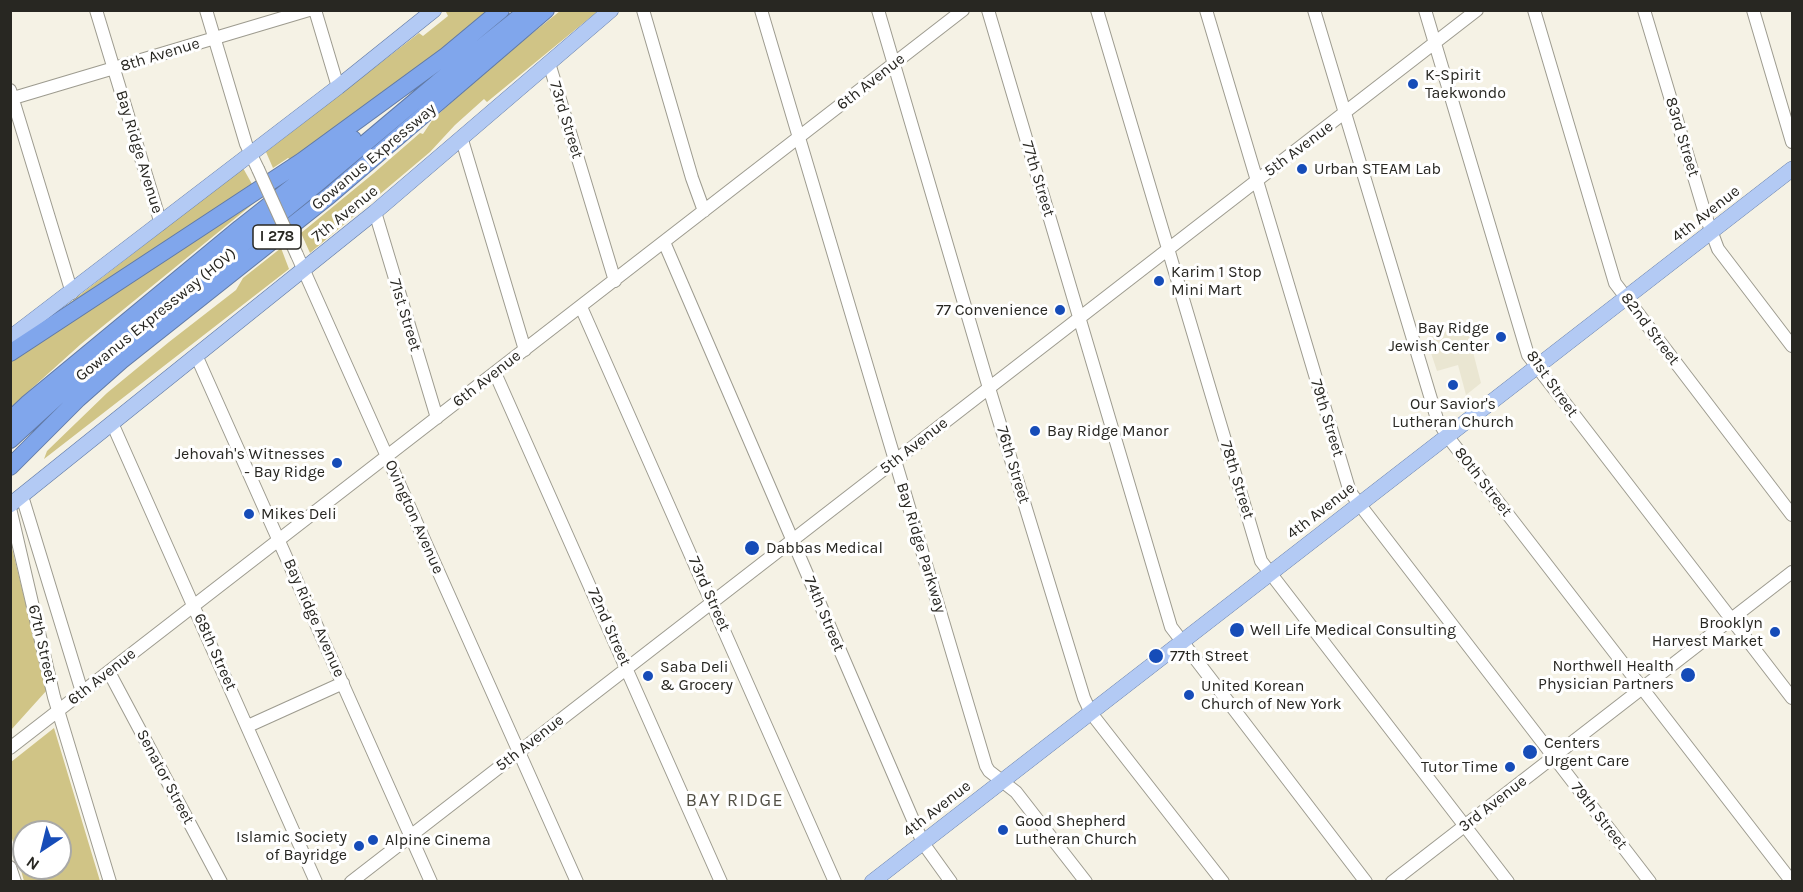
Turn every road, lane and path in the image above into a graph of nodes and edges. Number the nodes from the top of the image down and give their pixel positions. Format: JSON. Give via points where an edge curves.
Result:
{"nodes":[{"id":1,"x":96,"y":10,"type":"edge"},
{"id":2,"x":206,"y":10,"type":"edge"},
{"id":3,"x":309,"y":10,"type":"edge"},
{"id":4,"x":315,"y":10,"type":"edge"},
{"id":5,"x":501,"y":10,"type":"edge"},
{"id":6,"x":512,"y":10,"type":"edge"},
{"id":7,"x":528,"y":10,"type":"edge"},
{"id":8,"x":546,"y":10,"type":"edge"},
{"id":9,"x":611,"y":10,"type":"edge"},
{"id":10,"x":643,"y":10,"type":"edge"},
{"id":11,"x":761,"y":10,"type":"edge"},
{"id":12,"x":879,"y":10,"type":"edge"},
{"id":13,"x":963,"y":10,"type":"edge"},
{"id":14,"x":988,"y":10,"type":"edge"},
{"id":15,"x":1096,"y":10,"type":"edge"},
{"id":16,"x":1206,"y":10,"type":"edge"},
{"id":17,"x":1314,"y":10,"type":"edge"},
{"id":18,"x":1425,"y":10,"type":"edge"},
{"id":19,"x":1477,"y":10,"type":"edge"},
{"id":20,"x":1534,"y":10,"type":"edge"},
{"id":21,"x":1644,"y":10,"type":"edge"},
{"id":22,"x":1753,"y":10,"type":"edge"},
{"id":23,"x":430,"y":12,"type":"edge"},
{"id":24,"x":214,"y":39,"type":"junction"},
{"id":25,"x":1435,"y":43,"type":"junction"},
{"id":26,"x":549,"y":63,"type":"junction"},
{"id":27,"x":895,"y":64,"type":"junction"},
{"id":28,"x":113,"y":69,"type":"junction"},
{"id":29,"x":338,"y":87,"type":"junction"},
{"id":30,"x":11,"y":96,"type":"edge"},
{"id":31,"x":1345,"y":114,"type":"junction"},
{"id":32,"x":373,"y":124,"type":"junction"},
{"id":33,"x":799,"y":138,"type":"junction"},
{"id":34,"x":462,"y":140,"type":"junction"},
{"id":35,"x":1792,"y":142,"type":"edge"},
{"id":36,"x":251,"y":153,"type":"junction"},
{"id":37,"x":1792,"y":169,"type":"edge"},
{"id":38,"x":1257,"y":181,"type":"junction"},
{"id":39,"x":704,"y":211,"type":"junction"},
{"id":40,"x":375,"y":212,"type":"junction"},
{"id":41,"x":161,"y":224,"type":"junction"},
{"id":42,"x":1711,"y":232,"type":"junction"},
{"id":43,"x":664,"y":242,"type":"junction"},
{"id":44,"x":1167,"y":251,"type":"junction"},
{"id":45,"x":231,"y":254,"type":"junction"},
{"id":46,"x":304,"y":270,"type":"junction"},
{"id":47,"x":615,"y":280,"type":"junction"},
{"id":48,"x":72,"y":293,"type":"junction"},
{"id":49,"x":1625,"y":298,"type":"junction"},
{"id":50,"x":581,"y":307,"type":"junction"},
{"id":51,"x":1079,"y":318,"type":"junction"},
{"id":52,"x":10,"y":338,"type":"edge"},
{"id":53,"x":1792,"y":346,"type":"edge"},
{"id":54,"x":525,"y":350,"type":"junction"},
{"id":55,"x":10,"y":353,"type":"edge"},
{"id":56,"x":196,"y":355,"type":"junction"},
{"id":57,"x":1537,"y":367,"type":"junction"},
{"id":58,"x":495,"y":373,"type":"junction"},
{"id":59,"x":989,"y":388,"type":"junction"},
{"id":60,"x":437,"y":418,"type":"junction"},
{"id":61,"x":10,"y":420,"type":"edge"},
{"id":62,"x":112,"y":423,"type":"junction"},
{"id":63,"x":1448,"y":437,"type":"junction"},
{"id":64,"x":10,"y":440,"type":"edge"},
{"id":65,"x":387,"y":456,"type":"junction"},
{"id":66,"x":895,"y":461,"type":"junction"},
{"id":67,"x":10,"y":467,"type":"edge"},
{"id":68,"x":14,"y":503,"type":"edge"},
{"id":69,"x":1359,"y":505,"type":"junction"},
{"id":70,"x":1792,"y":515,"type":"edge"},
{"id":71,"x":279,"y":540,"type":"junction"},
{"id":72,"x":792,"y":540,"type":"junction"},
{"id":73,"x":1792,"y":572,"type":"edge"},
{"id":74,"x":1271,"y":574,"type":"junction"},
{"id":75,"x":712,"y":602,"type":"junction"},
{"id":76,"x":194,"y":606,"type":"junction"},
{"id":77,"x":1731,"y":619,"type":"junction"},
{"id":78,"x":1181,"y":642,"type":"junction"},
{"id":79,"x":627,"y":668,"type":"junction"},
{"id":80,"x":109,"y":672,"type":"junction"},
{"id":81,"x":343,"y":683,"type":"junction"},
{"id":82,"x":1643,"y":688,"type":"junction"},
{"id":83,"x":82,"y":692,"type":"junction"},
{"id":84,"x":1792,"y":698,"type":"edge"},
{"id":85,"x":59,"y":711,"type":"junction"},
{"id":86,"x":1091,"y":713,"type":"junction"},
{"id":87,"x":248,"y":726,"type":"junction"},
{"id":88,"x":10,"y":748,"type":"edge"},
{"id":89,"x":519,"y":752,"type":"junction"},
{"id":90,"x":1554,"y":757,"type":"junction"},
{"id":91,"x":1003,"y":781,"type":"junction"},
{"id":92,"x":1465,"y":825,"type":"junction"},
{"id":93,"x":411,"y":836,"type":"junction"},
{"id":94,"x":923,"y":843,"type":"junction"},
{"id":95,"x":10,"y":867,"type":"edge"},
{"id":96,"x":15,"y":882,"type":"edge"},
{"id":97,"x":110,"y":882,"type":"edge"},
{"id":98,"x":221,"y":882,"type":"edge"},
{"id":99,"x":316,"y":882,"type":"edge"},
{"id":100,"x":351,"y":882,"type":"edge"},
{"id":101,"x":431,"y":882,"type":"edge"},
{"id":102,"x":577,"y":882,"type":"edge"},
{"id":103,"x":721,"y":882,"type":"edge"},
{"id":104,"x":835,"y":882,"type":"edge"},
{"id":105,"x":872,"y":882,"type":"edge"},
{"id":106,"x":951,"y":882,"type":"edge"},
{"id":107,"x":1086,"y":882,"type":"edge"},
{"id":108,"x":1223,"y":882,"type":"edge"},
{"id":109,"x":1366,"y":882,"type":"edge"},
{"id":110,"x":1392,"y":882,"type":"edge"},
{"id":111,"x":1508,"y":882,"type":"edge"},
{"id":112,"x":1650,"y":882,"type":"edge"},
{"id":113,"x":1792,"y":882,"type":"edge"}],
"edges":[{"from":1,"to":28,"type":"street","name":"Bay Ridge Avenue"},
{"from":2,"to":24,"type":"street","name":"Ovington Avenue"},
{"from":3,"to":24,"type":"street","name":"8th Avenue"},
{"from":4,"to":29,"type":"street"},
{"from":5,"to":55,"type":"highway","via":[[447,55],[302,160]]},
{"from":6,"to":32,"type":"highway","name":"Gowanus Expressway","number":"I 278"},
{"from":7,"to":45,"type":"highway","name":"Gowanus Expressway (HOV)","number":"I 278"},
{"from":8,"to":67,"type":"highway","name":"Gowanus Expressway","number":"I 278","via":[[328,196],[121,361]]},
{"from":9,"to":26,"type":"main road","name":"7th Avenue"},
{"from":10,"to":39,"type":"street"},
{"from":11,"to":33,"type":"street","name":"Bay Ridge Parkway"},
{"from":12,"to":27,"type":"street","name":"76th Street"},
{"from":13,"to":27,"type":"street","name":"6th Avenue"},
{"from":14,"to":51,"type":"street","name":"77th Street"},
{"from":15,"to":44,"type":"street","name":"78th Street"},
{"from":16,"to":38,"type":"street","name":"79th Street"},
{"from":17,"to":31,"type":"street","name":"80th Street"},
{"from":18,"to":25,"type":"street","name":"81st Street"},
{"from":19,"to":25,"type":"street","name":"5th Avenue"},
{"from":20,"to":49,"type":"street","name":"82nd Street","via":[[1615,284]]},
{"from":21,"to":42,"type":"street","name":"83rd Street"},
{"from":22,"to":35,"type":"street"},
{"from":23,"to":29,"type":"main road"},
{"from":24,"to":28,"type":"street","name":"8th Avenue"},
{"from":24,"to":36,"type":"street","name":"Ovington Avenue"},
{"from":25,"to":31,"type":"street","name":"5th Avenue"},
{"from":25,"to":57,"type":"street","name":"81st Street","via":[[1528,355]]},
{"from":26,"to":34,"type":"main road","name":"7th Avenue"},
{"from":26,"to":47,"type":"street","name":"73rd Street"},
{"from":27,"to":33,"type":"street","name":"6th Avenue"},
{"from":27,"to":59,"type":"street","name":"76th Street"},
{"from":28,"to":30,"type":"street","name":"8th Avenue"},
{"from":28,"to":41,"type":"street","name":"Bay Ridge Avenue"},
{"from":29,"to":36,"type":"main road"},
{"from":30,"to":48,"type":"street"},
{"from":31,"to":38,"type":"street","name":"5th Avenue"},
{"from":31,"to":63,"type":"street","name":"80th Street","via":[[1437,418]]},
{"from":32,"to":45,"type":"highway"},
{"from":32,"to":61,"type":"highway","name":"Gowanus Expressway","number":"I 278","via":[[240,228]]},
{"from":33,"to":39,"type":"street","name":"6th Avenue"},
{"from":33,"to":66,"type":"street","name":"Bay Ridge Parkway"},
{"from":34,"to":40,"type":"main road","name":"7th Avenue"},
{"from":34,"to":54,"type":"street"},
{"from":36,"to":41,"type":"main road"},
{"from":36,"to":46,"type":"street","name":"Ovington Avenue","bridge":true},
{"from":37,"to":42,"type":"main road","name":"4th Avenue"},
{"from":38,"to":44,"type":"street","name":"5th Avenue"},
{"from":38,"to":69,"type":"street","name":"79th Street","via":[[1350,492]]},
{"from":39,"to":43,"type":"street","name":"6th Avenue"},
{"from":40,"to":46,"type":"main road","name":"7th Avenue"},
{"from":40,"to":60,"type":"street","name":"71st Street"},
{"from":41,"to":48,"type":"main road"},
{"from":42,"to":49,"type":"main road","name":"4th Avenue"},
{"from":42,"to":53,"type":"street","name":"83rd Street","via":[[1718,249]]},
{"from":43,"to":47,"type":"street","name":"6th Avenue"},
{"from":43,"to":72,"type":"street","name":"74th Street"},
{"from":44,"to":51,"type":"street","name":"5th Avenue"},
{"from":44,"to":74,"type":"street","name":"78th Street","via":[[1261,561]]},
{"from":45,"to":64,"type":"highway","name":"Gowanus Expressway (HOV)","number":"I 278","via":[[79,377]]},
{"from":46,"to":56,"type":"main road","name":"7th Avenue"},
{"from":46,"to":65,"type":"street","name":"Ovington Avenue"},
{"from":47,"to":50,"type":"street","name":"6th Avenue"},
{"from":48,"to":52,"type":"main road"},
{"from":49,"to":57,"type":"main road","name":"4th Avenue"},
{"from":49,"to":70,"type":"street","name":"82nd Street"},
{"from":50,"to":54,"type":"street","name":"6th Avenue"},
{"from":50,"to":75,"type":"street","name":"73rd Street"},
{"from":51,"to":59,"type":"street","name":"5th Avenue"},
{"from":51,"to":78,"type":"street","name":"77th Street","via":[[1171,627]]},
{"from":54,"to":58,"type":"street","name":"6th Avenue"},
{"from":56,"to":62,"type":"main road","name":"7th Avenue"},
{"from":56,"to":71,"type":"street","name":"Bay Ridge Avenue"},
{"from":57,"to":63,"type":"main road","name":"4th Avenue"},
{"from":57,"to":77,"type":"street","name":"81st Street"},
{"from":58,"to":60,"type":"street","name":"6th Avenue"},
{"from":58,"to":79,"type":"street","name":"72nd Street"},
{"from":59,"to":66,"type":"street","name":"5th Avenue"},
{"from":59,"to":86,"type":"street","name":"76th Street"},
{"from":60,"to":65,"type":"street","name":"6th Avenue"},
{"from":62,"to":68,"type":"main road","name":"7th Avenue"},
{"from":62,"to":76,"type":"street","name":"68th Street"},
{"from":63,"to":69,"type":"main road","name":"4th Avenue"},
{"from":63,"to":82,"type":"street","name":"80th Street"},
{"from":65,"to":71,"type":"street","name":"6th Avenue"},
{"from":65,"to":89,"type":"street","name":"Ovington Avenue"},
{"from":66,"to":72,"type":"street","name":"5th Avenue"},
{"from":66,"to":91,"type":"street","name":"Bay Ridge Parkway","via":[[986,766]]},
{"from":68,"to":83,"type":"street","name":"67th Street"},
{"from":68,"to":85,"type":"street","name":"67th Street","via":[[37,627]]},
{"from":69,"to":74,"type":"main road","name":"4th Avenue"},
{"from":69,"to":90,"type":"street","name":"79th Street"},
{"from":71,"to":76,"type":"street","name":"6th Avenue"},
{"from":71,"to":81,"type":"street","name":"Bay Ridge Avenue"},
{"from":72,"to":75,"type":"street","name":"5th Avenue"},
{"from":72,"to":94,"type":"street","name":"74th Street"},
{"from":73,"to":77,"type":"street","name":"3rd Avenue"},
{"from":74,"to":78,"type":"main road","name":"4th Avenue"},
{"from":74,"to":92,"type":"street","name":"78th Street"},
{"from":75,"to":79,"type":"street","name":"5th Avenue"},
{"from":75,"to":104,"type":"street","name":"73rd Street"},
{"from":76,"to":80,"type":"street","name":"6th Avenue"},
{"from":76,"to":87,"type":"street","name":"68th Street"},
{"from":77,"to":82,"type":"street","name":"3rd Avenue"},
{"from":77,"to":84,"type":"street","name":"81st Street"},
{"from":78,"to":86,"type":"main road","name":"4th Avenue"},
{"from":78,"to":109,"type":"street","name":"77th Street"},
{"from":79,"to":89,"type":"street","name":"5th Avenue"},
{"from":79,"to":103,"type":"street","name":"72nd Street"},
{"from":80,"to":83,"type":"street","name":"6th Avenue"},
{"from":80,"to":98,"type":"street","name":"Senator Street"},
{"from":81,"to":87,"type":"street"},
{"from":81,"to":93,"type":"street","name":"Bay Ridge Avenue"},
{"from":82,"to":90,"type":"street","name":"3rd Avenue"},
{"from":82,"to":113,"type":"street","name":"80th Street"},
{"from":83,"to":85,"type":"street","name":"6th Avenue"},
{"from":85,"to":88,"type":"street","name":"6th Avenue"},
{"from":85,"to":97,"type":"street","name":"67th Street"},
{"from":86,"to":91,"type":"main road","name":"4th Avenue"},
{"from":86,"to":108,"type":"street","name":"76th Street"},
{"from":87,"to":99,"type":"street","name":"68th Street"},
{"from":89,"to":93,"type":"street","name":"5th Avenue"},
{"from":89,"to":102,"type":"street","name":"Ovington Avenue"},
{"from":90,"to":92,"type":"street","name":"3rd Avenue"},
{"from":90,"to":112,"type":"street","name":"79th Street"},
{"from":91,"to":94,"type":"main road","name":"4th Avenue"},
{"from":91,"to":107,"type":"street","name":"Bay Ridge Parkway","via":[[1016,792]]},
{"from":92,"to":110,"type":"street","name":"3rd Avenue"},
{"from":92,"to":111,"type":"street","name":"78th Street"},
{"from":93,"to":100,"type":"street","name":"5th Avenue"},
{"from":93,"to":101,"type":"street","name":"Bay Ridge Avenue"},
{"from":94,"to":105,"type":"main road","name":"4th Avenue"},
{"from":94,"to":106,"type":"street","name":"74th Street"},
{"from":95,"to":96,"type":"street"}]}
